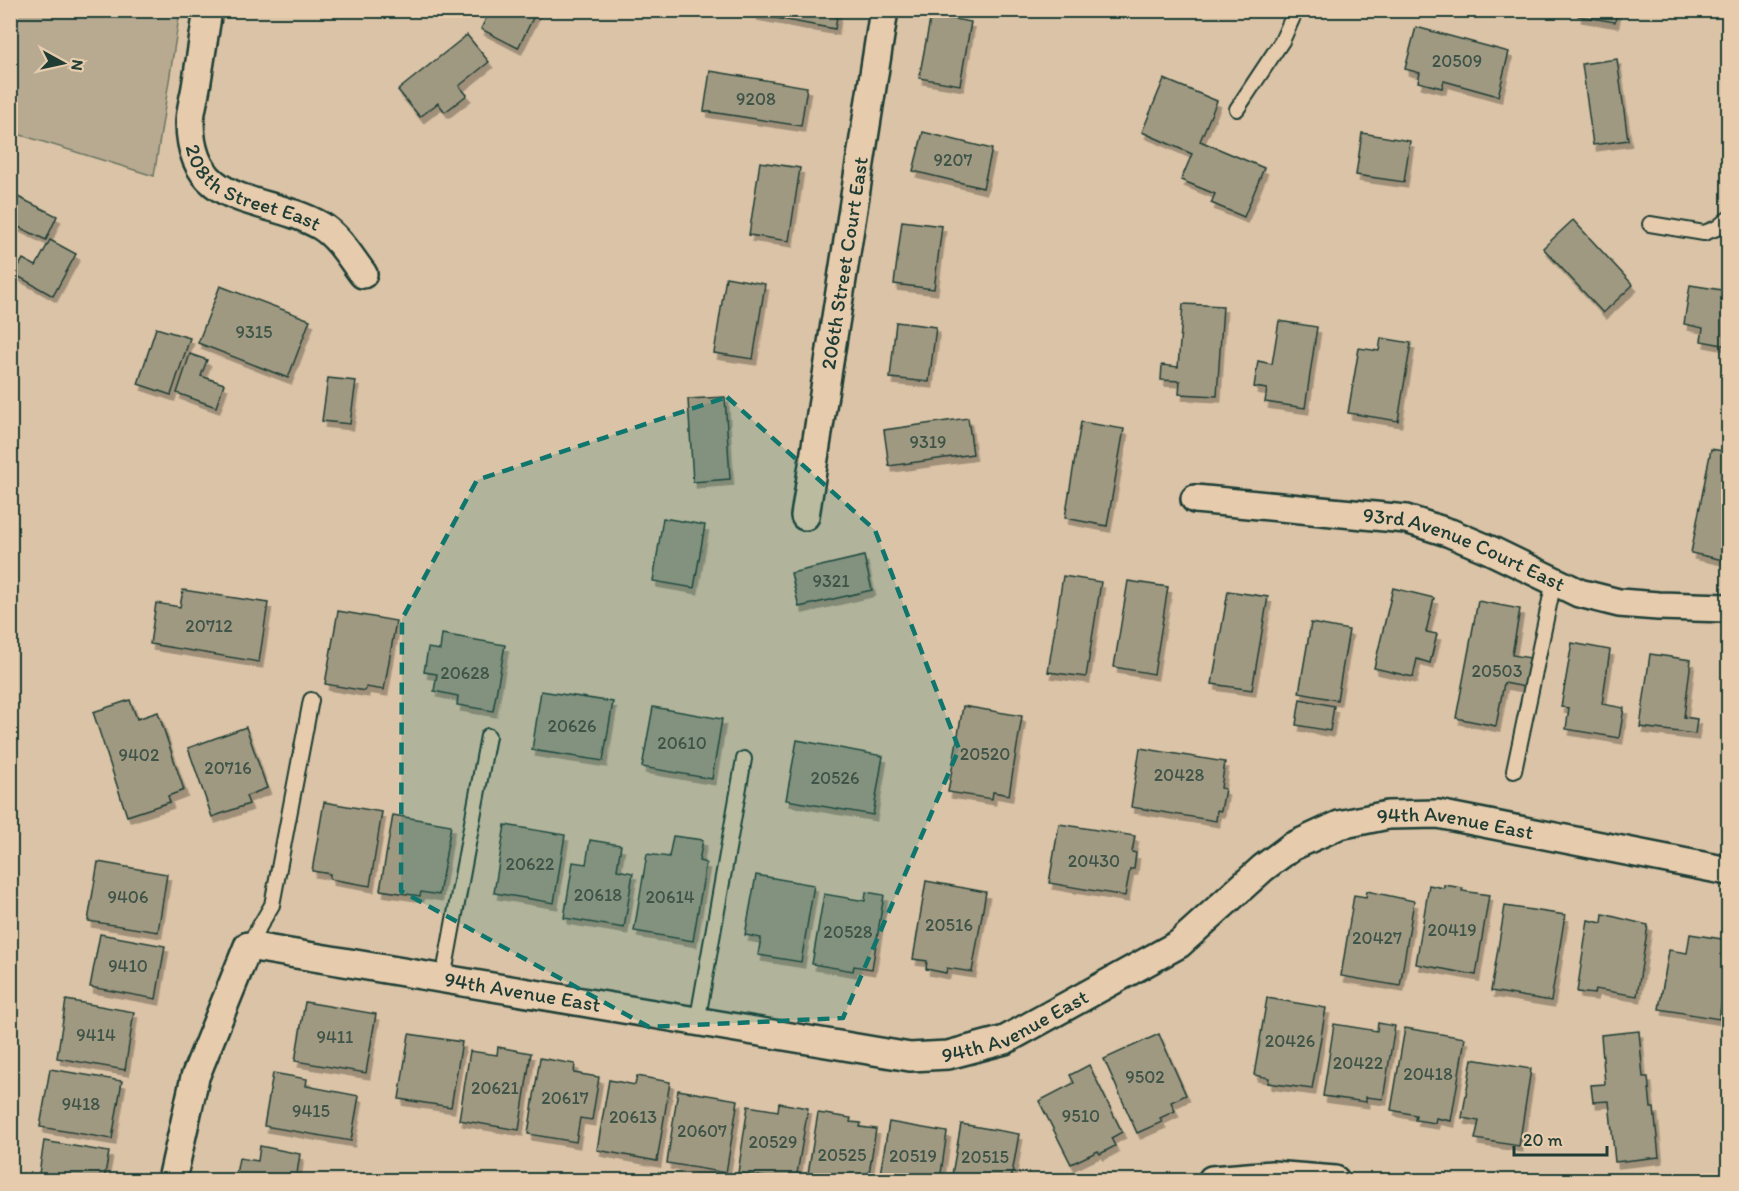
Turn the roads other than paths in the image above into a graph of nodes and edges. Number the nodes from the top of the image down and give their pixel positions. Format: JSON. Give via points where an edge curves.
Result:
{"nodes":[{"id":1,"x":208,"y":10,"type":"edge"},
{"id":2,"x":884,"y":10,"type":"edge"},
{"id":3,"x":1296,"y":10,"type":"edge"},
{"id":4,"x":1237,"y":109,"type":"dead end"},
{"id":5,"x":1728,"y":219,"type":"edge"},
{"id":6,"x":1650,"y":224,"type":"dead end"},
{"id":7,"x":363,"y":274,"type":"dead end"},
{"id":8,"x":1195,"y":499,"type":"dead end"},
{"id":9,"x":805,"y":516,"type":"dead end"},
{"id":10,"x":1554,"y":581,"type":"junction"},
{"id":11,"x":1728,"y":608,"type":"edge"},
{"id":12,"x":311,"y":700,"type":"dead end"},
{"id":13,"x":488,"y":736,"type":"dead end"},
{"id":14,"x":744,"y":759,"type":"dead end"},
{"id":15,"x":1514,"y":771,"type":"dead end"},
{"id":16,"x":1728,"y":872,"type":"edge"},
{"id":17,"x":248,"y":946,"type":"junction"},
{"id":18,"x":443,"y":979,"type":"junction"},
{"id":19,"x":697,"y":1023,"type":"junction"},
{"id":20,"x":172,"y":1180,"type":"edge"},
{"id":21,"x":1212,"y":1180,"type":"edge"},
{"id":22,"x":1335,"y":1180,"type":"edge"}],
"edges":[{"from":1,"to":7,"type":"street","name":"208th Street East","via":[[190,123],[195,155],[209,180],[237,197],[322,227],[339,241]]},
{"from":2,"to":9,"type":"street","name":"206th Street Court East"},
{"from":3,"to":4,"type":"lane"},
{"from":5,"to":6,"type":"lane","via":[[1704,233]]},
{"from":8,"to":10,"type":"street","name":"93rd Avenue Court East","via":[[1406,519],[1450,533]]},
{"from":10,"to":11,"type":"street","name":"93rd Avenue Court East","via":[[1618,603]]},
{"from":10,"to":15,"type":"lane"},
{"from":12,"to":17,"type":"lane","via":[[272,905]]},
{"from":13,"to":18,"type":"lane"},
{"from":14,"to":19,"type":"lane"},
{"from":16,"to":19,"type":"street","name":"94th Avenue East","via":[[1438,814],[1388,815],[1339,825],[1290,847],[1179,944],[1005,1040],[948,1054],[910,1057]]},
{"from":17,"to":18,"type":"street","name":"94th Avenue East"},
{"from":17,"to":20,"type":"street","via":[[195,1077]]},
{"from":18,"to":19,"type":"street","name":"94th Avenue East"},
{"from":21,"to":22,"type":"street","via":[[1272,1175]]}]}
